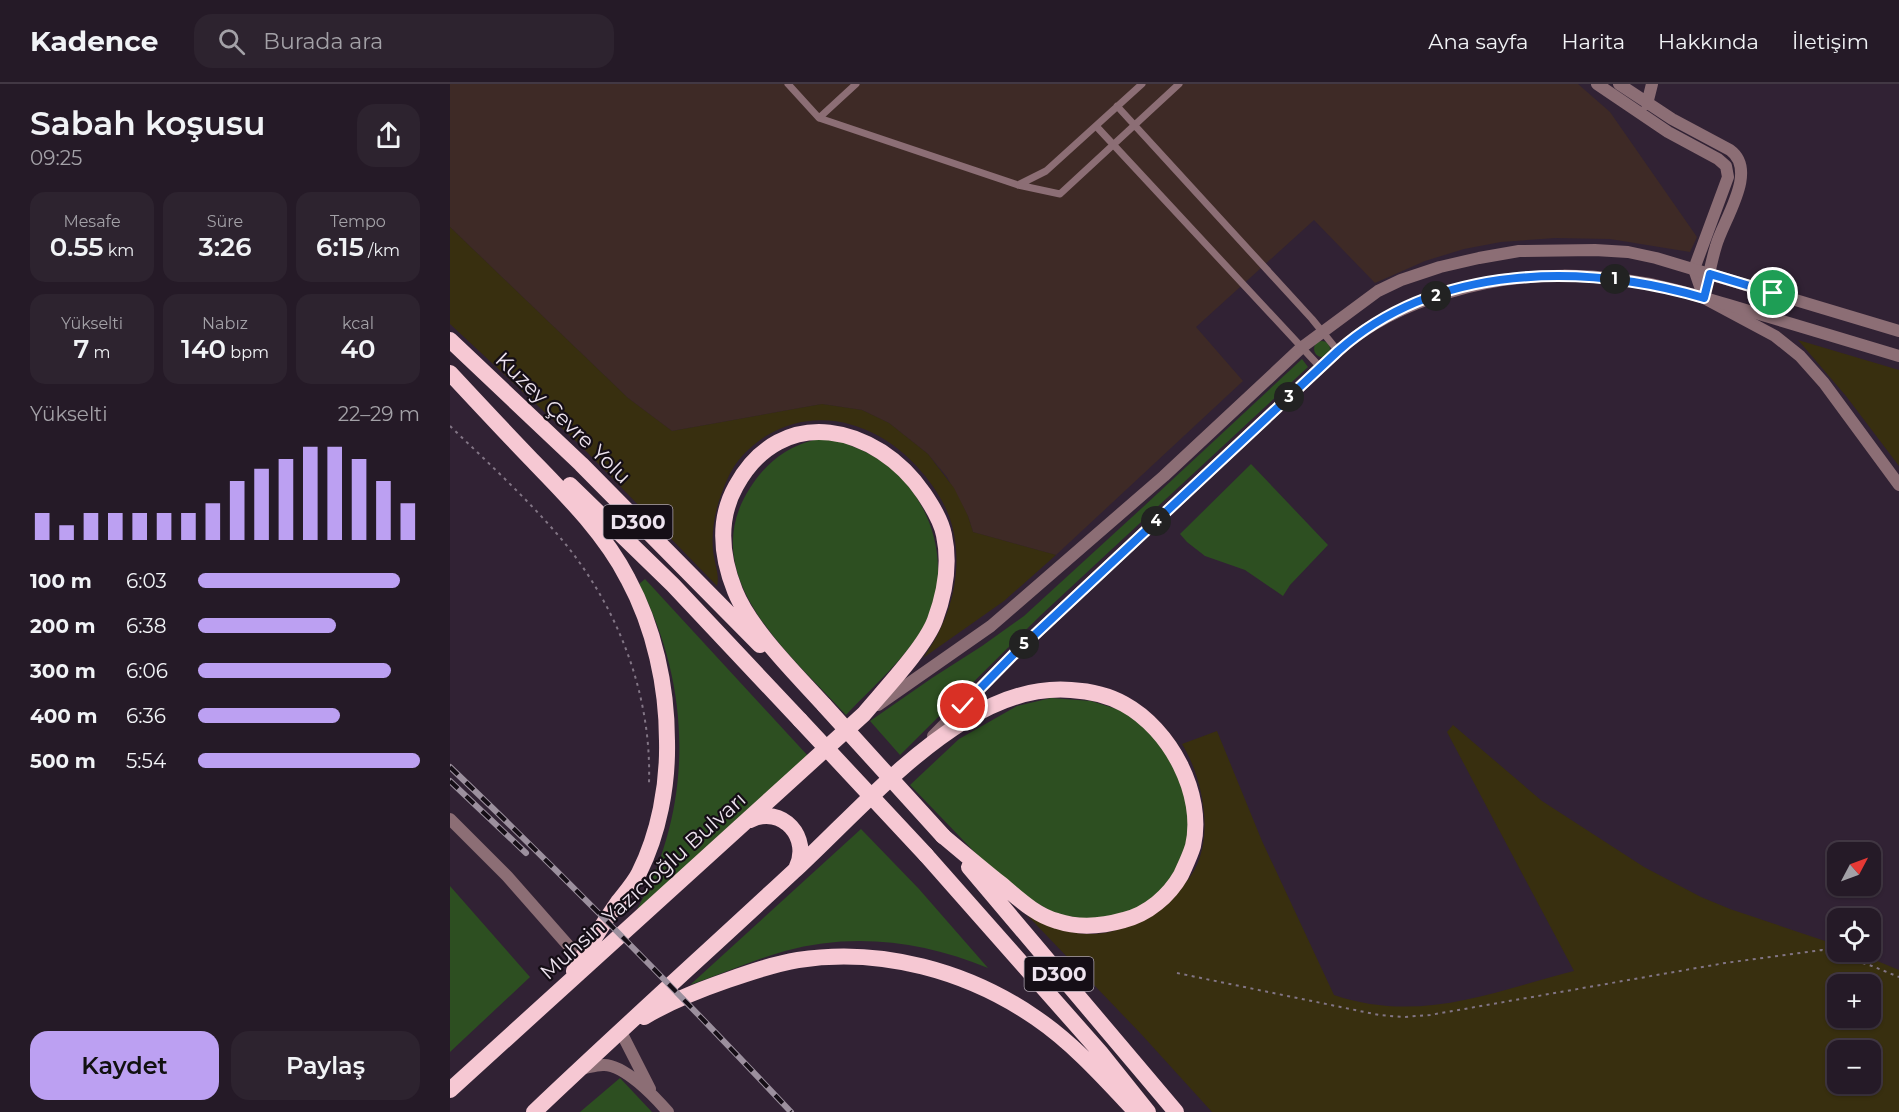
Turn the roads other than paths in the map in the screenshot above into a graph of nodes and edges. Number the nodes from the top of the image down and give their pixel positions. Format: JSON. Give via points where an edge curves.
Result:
{"nodes":[{"id":1,"x":788,"y":84,"type":"edge"},
{"id":2,"x":856,"y":84,"type":"edge"},
{"id":3,"x":1142,"y":84,"type":"edge"},
{"id":4,"x":1179,"y":84,"type":"edge"},
{"id":5,"x":1597,"y":84,"type":"edge"},
{"id":6,"x":1619,"y":84,"type":"edge"},
{"id":7,"x":1652,"y":84,"type":"edge"},
{"id":8,"x":1647,"y":104,"type":"junction"},
{"id":9,"x":1117,"y":106,"type":"junction"},
{"id":10,"x":819,"y":118,"type":"junction"},
{"id":11,"x":1135,"y":125,"type":"junction"},
{"id":12,"x":1096,"y":126,"type":"junction"},
{"id":13,"x":1113,"y":145,"type":"junction"},
{"id":14,"x":1018,"y":185,"type":"junction"},
{"id":15,"x":1694,"y":269,"type":"junction"},
{"id":16,"x":1710,"y":274,"type":"junction"},
{"id":17,"x":1704,"y":298,"type":"junction"},
{"id":18,"x":1899,"y":331,"type":"edge"},
{"id":19,"x":1323,"y":332,"type":"junction"},
{"id":20,"x":450,"y":340,"type":"edge"},
{"id":21,"x":1301,"y":348,"type":"junction"},
{"id":22,"x":1338,"y":351,"type":"junction"},
{"id":23,"x":1899,"y":356,"type":"edge"},
{"id":24,"x":1320,"y":368,"type":"junction"},
{"id":25,"x":450,"y":372,"type":"edge"},
{"id":26,"x":1899,"y":485,"type":"edge"},
{"id":27,"x":824,"y":705,"type":"junction"},
{"id":28,"x":864,"y":714,"type":"junction"},
{"id":29,"x":913,"y":756,"type":"junction"},
{"id":30,"x":450,"y":819,"type":"edge"},
{"id":31,"x":747,"y":821,"type":"junction"},
{"id":32,"x":943,"y":836,"type":"junction"},
{"id":33,"x":796,"y":870,"type":"junction"},
{"id":34,"x":581,"y":960,"type":"junction"},
{"id":35,"x":562,"y":990,"type":"junction"},
{"id":36,"x":620,"y":1030,"type":"junction"},
{"id":37,"x":579,"y":1069,"type":"junction"},
{"id":38,"x":450,"y":1090,"type":"edge"},
{"id":39,"x":651,"y":1093,"type":"junction"},
{"id":40,"x":534,"y":1112,"type":"edge"},
{"id":41,"x":668,"y":1112,"type":"edge"},
{"id":42,"x":1136,"y":1112,"type":"edge"},
{"id":43,"x":1148,"y":1112,"type":"edge"},
{"id":44,"x":1176,"y":1112,"type":"edge"}],
"edges":[{"from":1,"to":10,"type":"lane"},
{"from":2,"to":10,"type":"lane"},
{"from":3,"to":9,"type":"lane"},
{"from":4,"to":11,"type":"lane"},
{"from":5,"to":15,"type":"street","via":[[1726,166],[1728,177]]},
{"from":6,"to":8,"type":"street"},
{"from":7,"to":8,"type":"street"},
{"from":8,"to":16,"type":"street","via":[[1730,150],[1741,164],[1742,176],[1716,244]]},
{"from":9,"to":11,"type":"lane"},
{"from":9,"to":12,"type":"lane"},
{"from":10,"to":14,"type":"lane"},
{"from":11,"to":13,"type":"lane"},
{"from":11,"to":19,"type":"lane"},
{"from":12,"to":13,"type":"lane"},
{"from":12,"to":14,"type":"lane","via":[[1046,171]]},
{"from":13,"to":14,"type":"lane","via":[[1060,194]]},
{"from":13,"to":21,"type":"lane"},
{"from":15,"to":16,"type":"street"},
{"from":15,"to":17,"type":"street"},
{"from":15,"to":19,"type":"street","via":[[1617,251],[1558,249],[1500,254],[1401,280]]},
{"from":16,"to":17,"type":"street"},
{"from":16,"to":18,"type":"street"},
{"from":17,"to":22,"type":"street","via":[[1596,277],[1501,280],[1411,305],[1377,322]]},
{"from":17,"to":23,"type":"street"},
{"from":17,"to":26,"type":"street","via":[[1775,336],[1800,356]]},
{"from":19,"to":21,"type":"street"},
{"from":19,"to":22,"type":"lane"},
{"from":20,"to":27,"type":"highway","name":"Kuzey Çevre Yolu","number":"D300"},
{"from":21,"to":24,"type":"lane"},
{"from":21,"to":28,"type":"street","via":[[1164,477],[991,626]]},
{"from":22,"to":24,"type":"street"},
{"from":24,"to":29,"type":"street","via":[[1013,655]]},
{"from":25,"to":34,"type":"highway","via":[[602,538],[628,578],[645,619],[664,692],[668,757],[650,847],[638,874]]},
{"from":25,"to":43,"type":"highway","name":"Kuzey Çevre Yolu","number":"D300","bridge":true,"via":[[673,585],[926,855]]},
{"from":27,"to":28,"type":"highway","name":"Muhsin Yazıcıoğlu Bulvarı","via":[[756,625],[735,593],[724,557],[722,524],[730,496],[744,470],[788,437],[815,431],[845,434],[895,461],[933,507],[944,533],[947,562],[935,622],[918,649]]},
{"from":27,"to":32,"type":"highway","number":"D300","bridge":true},
{"from":28,"to":31,"type":"highway","name":"Muhsin Yazıcıoğlu Bulvarı"},
{"from":29,"to":32,"type":"highway","via":[[966,720],[1008,698],[1051,688],[1088,691],[1123,703],[1145,718],[1176,755],[1192,801],[1193,846],[1173,888],[1135,917],[1110,924],[1083,926],[1057,921],[1032,910]]},
{"from":29,"to":33,"type":"highway"},
{"from":30,"to":34,"type":"street"},
{"from":31,"to":33,"type":"highway","via":[[768,816],[782,819],[794,828],[801,849]]},
{"from":31,"to":35,"type":"highway","name":"Muhsin Yazıcıoğlu Bulvarı"},
{"from":32,"to":44,"type":"highway","number":"D300"},
{"from":33,"to":36,"type":"highway"},
{"from":34,"to":35,"type":"highway"},
{"from":35,"to":38,"type":"highway","name":"Muhsin Yazıcıoğlu Bulvarı"},
{"from":36,"to":37,"type":"highway"},
{"from":36,"to":39,"type":"street"},
{"from":36,"to":42,"type":"highway","via":[[694,992],[764,967],[828,957],[888,960],[948,974],[1005,999],[1068,1044]]},
{"from":37,"to":39,"type":"street","via":[[605,1064]]},
{"from":37,"to":40,"type":"highway"},
{"from":39,"to":41,"type":"street"}]}
